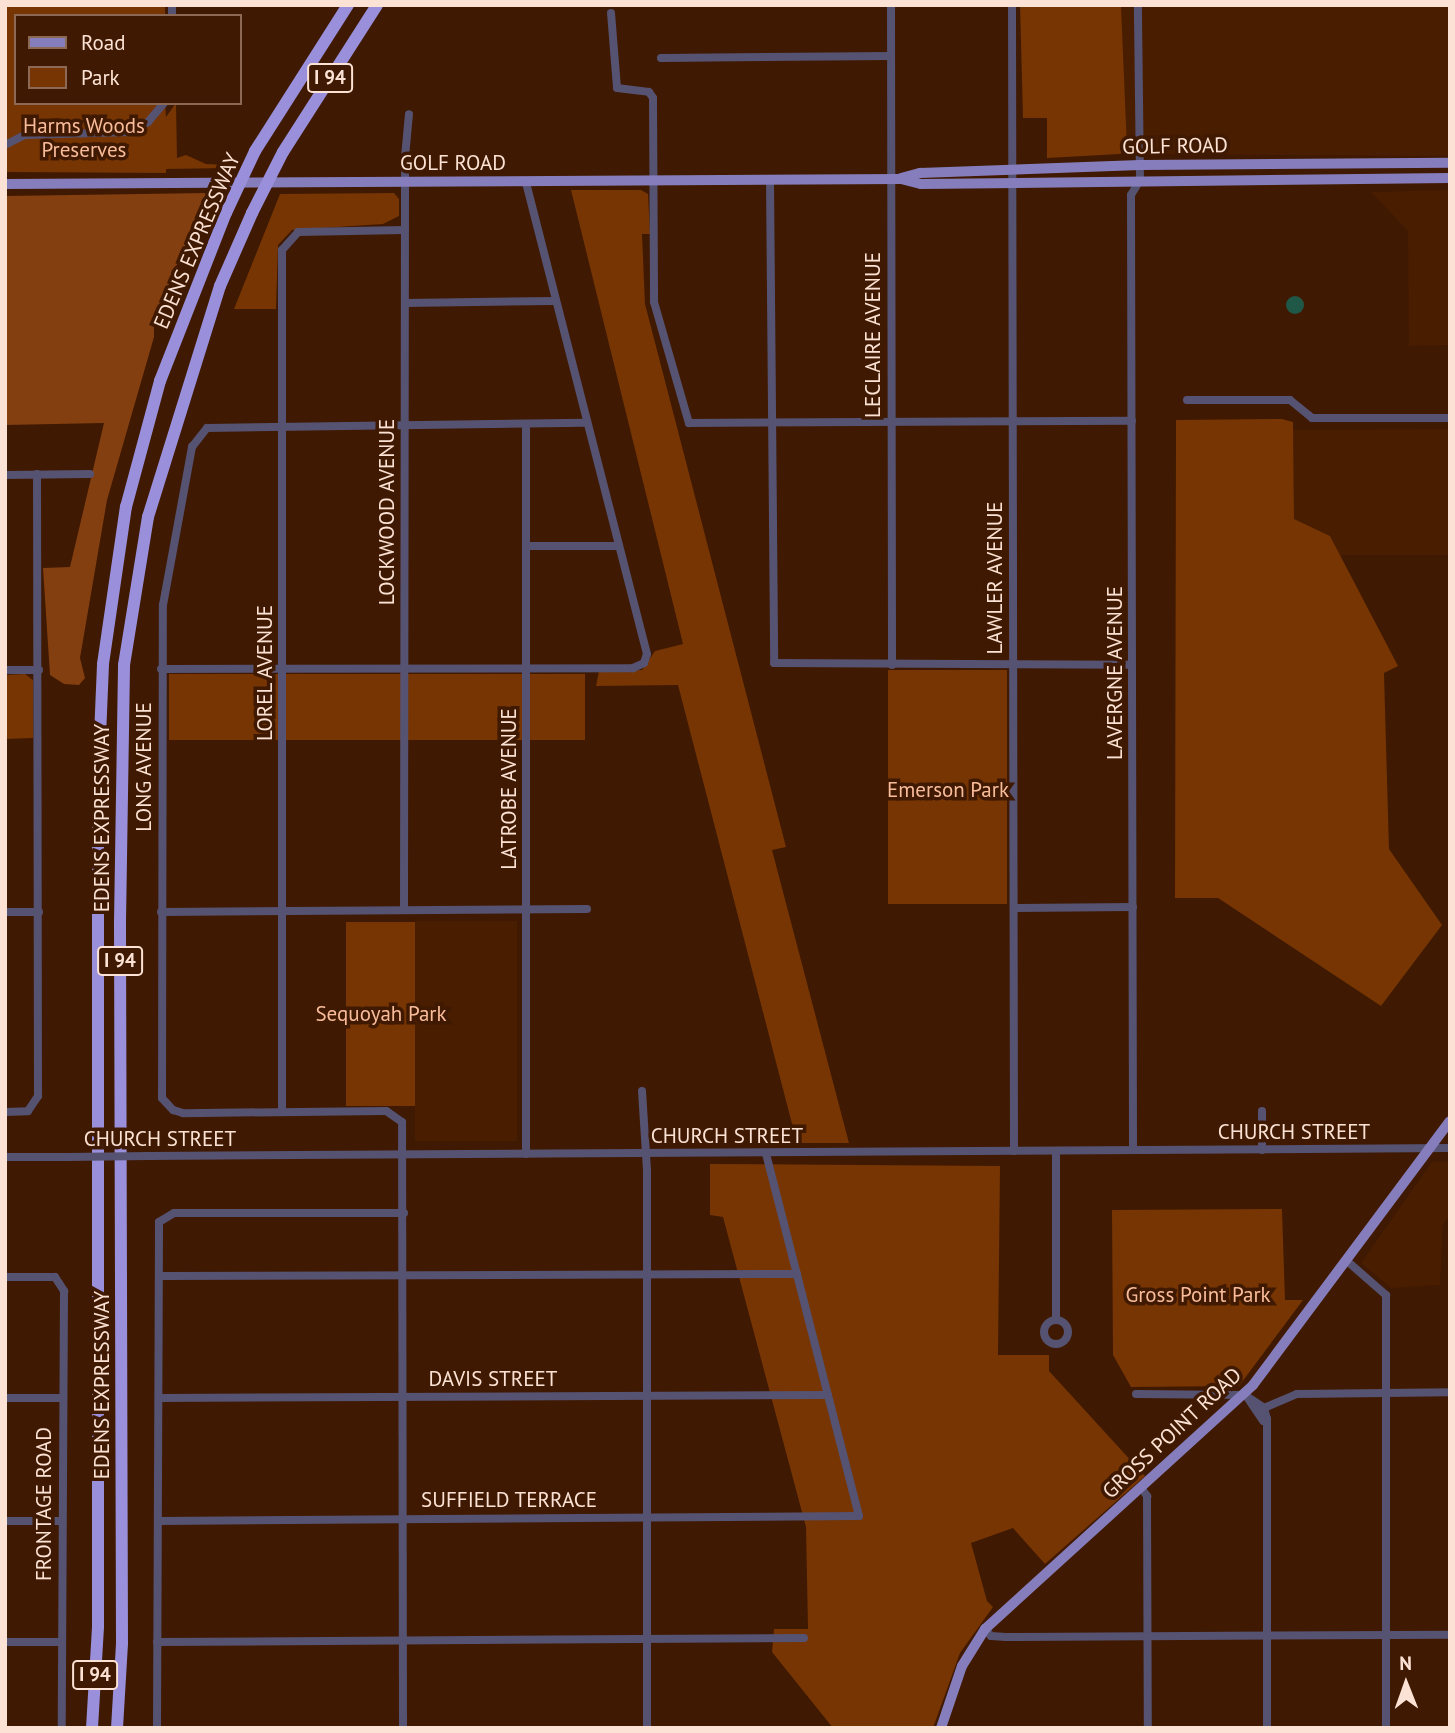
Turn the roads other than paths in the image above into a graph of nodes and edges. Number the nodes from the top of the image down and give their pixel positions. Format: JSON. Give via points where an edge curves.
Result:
{"nodes":[{"id":1,"x":348,"y":5,"type":"edge"},
{"id":2,"x":377,"y":5,"type":"edge"},
{"id":3,"x":891,"y":5,"type":"edge"},
{"id":4,"x":1012,"y":5,"type":"edge"},
{"id":5,"x":1138,"y":5,"type":"edge"},
{"id":6,"x":611,"y":13,"type":"dead end"},
{"id":7,"x":891,"y":56,"type":"junction"},
{"id":8,"x":661,"y":58,"type":"dead end"},
{"id":9,"x":162,"y":105,"type":"edge"},
{"id":10,"x":409,"y":114,"type":"dead end"},
{"id":11,"x":5,"y":145,"type":"edge"},
{"id":12,"x":1450,"y":163,"type":"edge"},
{"id":13,"x":1140,"y":164,"type":"junction"},
{"id":14,"x":1013,"y":170,"type":"junction"},
{"id":15,"x":1450,"y":177,"type":"edge"},
{"id":16,"x":896,"y":179,"type":"junction"},
{"id":17,"x":770,"y":180,"type":"junction"},
{"id":18,"x":1118,"y":180,"type":"junction"},
{"id":19,"x":1140,"y":180,"type":"junction"},
{"id":20,"x":654,"y":181,"type":"junction"},
{"id":21,"x":405,"y":182,"type":"junction"},
{"id":22,"x":526,"y":182,"type":"junction"},
{"id":23,"x":1013,"y":183,"type":"junction"},
{"id":24,"x":5,"y":184,"type":"edge"},
{"id":25,"x":1131,"y":195,"type":"junction"},
{"id":26,"x":405,"y":230,"type":"junction"},
{"id":27,"x":554,"y":302,"type":"junction"},
{"id":28,"x":405,"y":303,"type":"junction"},
{"id":29,"x":1187,"y":400,"type":"dead end"},
{"id":30,"x":1450,"y":418,"type":"edge"},
{"id":31,"x":1012,"y":421,"type":"junction"},
{"id":32,"x":1132,"y":421,"type":"junction"},
{"id":33,"x":890,"y":422,"type":"junction"},
{"id":34,"x":586,"y":423,"type":"junction"},
{"id":35,"x":771,"y":423,"type":"junction"},
{"id":36,"x":404,"y":424,"type":"junction"},
{"id":37,"x":526,"y":424,"type":"junction"},
{"id":38,"x":282,"y":425,"type":"junction"},
{"id":39,"x":37,"y":474,"type":"junction"},
{"id":40,"x":90,"y":474,"type":"dead end"},
{"id":41,"x":5,"y":475,"type":"edge"},
{"id":42,"x":526,"y":546,"type":"junction"},
{"id":43,"x":617,"y":546,"type":"junction"},
{"id":44,"x":1013,"y":664,"type":"junction"},
{"id":45,"x":1132,"y":665,"type":"junction"},
{"id":46,"x":892,"y":666,"type":"junction"},
{"id":47,"x":282,"y":668,"type":"junction"},
{"id":48,"x":404,"y":668,"type":"junction"},
{"id":49,"x":526,"y":668,"type":"junction"},
{"id":50,"x":161,"y":669,"type":"junction"},
{"id":51,"x":5,"y":670,"type":"edge"},
{"id":52,"x":39,"y":670,"type":"junction"},
{"id":53,"x":1133,"y":907,"type":"junction"},
{"id":54,"x":1015,"y":908,"type":"junction"},
{"id":55,"x":587,"y":909,"type":"dead end"},
{"id":56,"x":404,"y":910,"type":"junction"},
{"id":57,"x":526,"y":910,"type":"junction"},
{"id":58,"x":282,"y":911,"type":"junction"},
{"id":59,"x":5,"y":912,"type":"edge"},
{"id":60,"x":39,"y":912,"type":"junction"},
{"id":61,"x":161,"y":912,"type":"junction"},
{"id":62,"x":642,"y":1091,"type":"dead end"},
{"id":63,"x":1262,"y":1111,"type":"dead end"},
{"id":64,"x":5,"y":1112,"type":"edge"},
{"id":65,"x":282,"y":1112,"type":"junction"},
{"id":66,"x":1450,"y":1121,"type":"edge"},
{"id":67,"x":1450,"y":1148,"type":"edge"},
{"id":68,"x":1429,"y":1149,"type":"junction"},
{"id":69,"x":1133,"y":1150,"type":"junction"},
{"id":70,"x":1262,"y":1150,"type":"junction"},
{"id":71,"x":1014,"y":1151,"type":"junction"},
{"id":72,"x":1056,"y":1151,"type":"junction"},
{"id":73,"x":766,"y":1153,"type":"junction"},
{"id":74,"x":526,"y":1154,"type":"junction"},
{"id":75,"x":644,"y":1154,"type":"junction"},
{"id":76,"x":404,"y":1155,"type":"junction"},
{"id":77,"x":5,"y":1157,"type":"edge"},
{"id":78,"x":404,"y":1213,"type":"junction"},
{"id":79,"x":1347,"y":1261,"type":"junction"},
{"id":80,"x":647,"y":1274,"type":"junction"},
{"id":81,"x":797,"y":1274,"type":"junction"},
{"id":82,"x":404,"y":1275,"type":"junction"},
{"id":83,"x":159,"y":1276,"type":"junction"},
{"id":84,"x":5,"y":1277,"type":"edge"},
{"id":85,"x":1056,"y":1320,"type":"dead end"},
{"id":86,"x":1450,"y":1392,"type":"edge"},
{"id":87,"x":1385,"y":1393,"type":"junction"},
{"id":88,"x":1136,"y":1394,"type":"dead end"},
{"id":89,"x":828,"y":1395,"type":"junction"},
{"id":90,"x":1245,"y":1395,"type":"junction"},
{"id":91,"x":403,"y":1396,"type":"junction"},
{"id":92,"x":647,"y":1396,"type":"junction"},
{"id":93,"x":5,"y":1398,"type":"edge"},
{"id":94,"x":62,"y":1398,"type":"junction"},
{"id":95,"x":159,"y":1398,"type":"junction"},
{"id":96,"x":1264,"y":1408,"type":"junction"},
{"id":97,"x":1266,"y":1430,"type":"junction"},
{"id":98,"x":1142,"y":1489,"type":"junction"},
{"id":99,"x":647,"y":1517,"type":"junction"},
{"id":100,"x":403,"y":1518,"type":"junction"},
{"id":101,"x":5,"y":1521,"type":"edge"},
{"id":102,"x":61,"y":1521,"type":"junction"},
{"id":103,"x":158,"y":1521,"type":"junction"},
{"id":104,"x":985,"y":1629,"type":"junction"},
{"id":105,"x":1450,"y":1635,"type":"edge"},
{"id":106,"x":1148,"y":1637,"type":"junction"},
{"id":107,"x":1267,"y":1637,"type":"junction"},
{"id":108,"x":1386,"y":1637,"type":"junction"},
{"id":109,"x":804,"y":1638,"type":"dead end"},
{"id":110,"x":647,"y":1639,"type":"junction"},
{"id":111,"x":403,"y":1640,"type":"junction"},
{"id":112,"x":5,"y":1642,"type":"edge"},
{"id":113,"x":62,"y":1642,"type":"junction"},
{"id":114,"x":157,"y":1642,"type":"junction"},
{"id":115,"x":62,"y":1728,"type":"edge"},
{"id":116,"x":92,"y":1728,"type":"edge"},
{"id":117,"x":117,"y":1728,"type":"edge"},
{"id":118,"x":158,"y":1728,"type":"edge"},
{"id":119,"x":403,"y":1728,"type":"edge"},
{"id":120,"x":647,"y":1728,"type":"edge"},
{"id":121,"x":942,"y":1728,"type":"edge"},
{"id":122,"x":1148,"y":1728,"type":"edge"},
{"id":123,"x":1267,"y":1728,"type":"edge"},
{"id":124,"x":1386,"y":1728,"type":"edge"}],
"edges":[{"from":1,"to":116,"type":"highway","name":"EDENS EXPRESSWAY","number":"I 94","bridge":true,"via":[[255,150],[226,213],[160,381],[125,506],[103,664],[98,784],[98,1627]]},
{"from":2,"to":117,"type":"highway","name":"EDENS EXPRESSWAY","number":"I 94","bridge":true,"via":[[283,152],[215,299],[152,505],[134,583],[124,665],[120,896],[122,1643]]},
{"from":3,"to":7,"type":"street","name":"LECLAIRE AVENUE"},
{"from":4,"to":14,"type":"street","name":"LAWLER AVENUE"},
{"from":5,"to":13,"type":"street"},
{"from":6,"to":20,"type":"street","via":[[617,88],[649,92],[653,98]]},
{"from":7,"to":8,"type":"street"},
{"from":7,"to":16,"type":"street","name":"LECLAIRE AVENUE"},
{"from":9,"to":11,"type":"street","via":[[148,122],[130,132],[25,135]]},
{"from":10,"to":21,"type":"street","name":"LOCKWOOD AVENUE"},
{"from":12,"to":13,"type":"main road","name":"GOLF ROAD"},
{"from":13,"to":14,"type":"main road","name":"GOLF ROAD"},
{"from":13,"to":19,"type":"street"},
{"from":14,"to":16,"type":"main road","name":"GOLF ROAD","via":[[920,173]]},
{"from":14,"to":23,"type":"street","name":"LAWLER AVENUE"},
{"from":15,"to":19,"type":"main road","name":"GOLF ROAD"},
{"from":16,"to":17,"type":"main road","name":"GOLF ROAD"},
{"from":16,"to":23,"type":"main road","name":"GOLF ROAD","via":[[922,184]]},
{"from":16,"to":33,"type":"street","name":"LECLAIRE AVENUE"},
{"from":17,"to":20,"type":"main road","name":"GOLF ROAD"},
{"from":17,"to":35,"type":"street"},
{"from":18,"to":19,"type":"main road","name":"GOLF ROAD"},
{"from":18,"to":23,"type":"main road","name":"GOLF ROAD"},
{"from":18,"to":25,"type":"street"},
{"from":19,"to":25,"type":"street"},
{"from":20,"to":22,"type":"main road","name":"GOLF ROAD"},
{"from":20,"to":35,"type":"street","via":[[654,302],[689,423]]},
{"from":21,"to":22,"type":"main road","name":"GOLF ROAD"},
{"from":21,"to":24,"type":"main road","name":"GOLF ROAD"},
{"from":21,"to":26,"type":"street","name":"LOCKWOOD AVENUE"},
{"from":22,"to":27,"type":"street"},
{"from":23,"to":31,"type":"street","name":"LAWLER AVENUE"},
{"from":25,"to":32,"type":"street","name":"LAVERGNE AVENUE"},
{"from":26,"to":28,"type":"street","name":"LOCKWOOD AVENUE"},
{"from":26,"to":38,"type":"street","name":"LOREL AVENUE","via":[[307,230],[289,236],[282,250]]},
{"from":27,"to":28,"type":"street"},
{"from":27,"to":34,"type":"street"},
{"from":28,"to":36,"type":"street","name":"LOCKWOOD AVENUE"},
{"from":29,"to":30,"type":"street","via":[[1290,400],[1312,418]]},
{"from":31,"to":32,"type":"street"},
{"from":31,"to":33,"type":"street"},
{"from":31,"to":44,"type":"street","name":"LAWLER AVENUE"},
{"from":32,"to":45,"type":"street","name":"LAVERGNE AVENUE"},
{"from":33,"to":35,"type":"street"},
{"from":33,"to":46,"type":"street","name":"LECLAIRE AVENUE"},
{"from":34,"to":37,"type":"street"},
{"from":34,"to":43,"type":"street"},
{"from":35,"to":46,"type":"street","via":[[774,663]]},
{"from":36,"to":37,"type":"street"},
{"from":36,"to":38,"type":"street"},
{"from":36,"to":48,"type":"street","name":"LOCKWOOD AVENUE"},
{"from":37,"to":42,"type":"street","name":"LATROBE AVENUE"},
{"from":38,"to":47,"type":"street","name":"LOREL AVENUE"},
{"from":38,"to":50,"type":"street","name":"LONG AVENUE","via":[[222,425],[200,433],[186,472],[163,605]]},
{"from":39,"to":40,"type":"street"},
{"from":39,"to":41,"type":"street"},
{"from":39,"to":52,"type":"street"},
{"from":42,"to":43,"type":"street"},
{"from":42,"to":49,"type":"street","name":"LATROBE AVENUE"},
{"from":43,"to":49,"type":"street","via":[[647,654],[644,663],[634,668]]},
{"from":44,"to":45,"type":"street"},
{"from":44,"to":46,"type":"street"},
{"from":44,"to":54,"type":"street","name":"LAWLER AVENUE"},
{"from":45,"to":53,"type":"street","name":"LAVERGNE AVENUE"},
{"from":47,"to":48,"type":"street"},
{"from":47,"to":50,"type":"street"},
{"from":47,"to":58,"type":"street","name":"LOREL AVENUE"},
{"from":48,"to":49,"type":"street"},
{"from":48,"to":56,"type":"street","name":"LOCKWOOD AVENUE"},
{"from":49,"to":57,"type":"street","name":"LATROBE AVENUE"},
{"from":50,"to":61,"type":"street","name":"LONG AVENUE"},
{"from":51,"to":52,"type":"street"},
{"from":52,"to":60,"type":"street"},
{"from":53,"to":54,"type":"street"},
{"from":53,"to":69,"type":"street","name":"LAVERGNE AVENUE"},
{"from":54,"to":71,"type":"street","name":"LAWLER AVENUE"},
{"from":55,"to":57,"type":"street"},
{"from":56,"to":57,"type":"street"},
{"from":56,"to":58,"type":"street"},
{"from":57,"to":74,"type":"street","name":"LATROBE AVENUE"},
{"from":58,"to":61,"type":"street"},
{"from":58,"to":65,"type":"street","name":"LOREL AVENUE"},
{"from":59,"to":60,"type":"street"},
{"from":60,"to":64,"type":"street","via":[[34,1107]]},
{"from":61,"to":65,"type":"street","name":"LONG AVENUE","via":[[160,1089],[167,1104],[183,1113]]},
{"from":62,"to":75,"type":"street"},
{"from":63,"to":70,"type":"street"},
{"from":65,"to":76,"type":"street","via":[[394,1113],[402,1122]]},
{"from":66,"to":68,"type":"main road","name":"GROSS POINT ROAD"},
{"from":67,"to":68,"type":"street","name":"CHURCH STREET"},
{"from":68,"to":70,"type":"street","name":"CHURCH STREET"},
{"from":68,"to":79,"type":"main road","name":"GROSS POINT ROAD"},
{"from":69,"to":70,"type":"street","name":"CHURCH STREET"},
{"from":69,"to":72,"type":"street","name":"CHURCH STREET"},
{"from":71,"to":72,"type":"street","name":"CHURCH STREET"},
{"from":71,"to":73,"type":"street","name":"CHURCH STREET"},
{"from":72,"to":85,"type":"street"},
{"from":73,"to":75,"type":"street","name":"CHURCH STREET"},
{"from":73,"to":81,"type":"street"},
{"from":74,"to":75,"type":"street","name":"CHURCH STREET"},
{"from":74,"to":76,"type":"street","name":"CHURCH STREET"},
{"from":75,"to":80,"type":"street"},
{"from":76,"to":77,"type":"street","name":"CHURCH STREET","bridge":true},
{"from":76,"to":78,"type":"street"},
{"from":78,"to":82,"type":"street"},
{"from":78,"to":83,"type":"street","via":[[174,1213],[163,1218]]},
{"from":79,"to":87,"type":"street","via":[[1385,1295]]},
{"from":79,"to":90,"type":"main road","name":"GROSS POINT ROAD"},
{"from":80,"to":81,"type":"street"},
{"from":80,"to":82,"type":"street"},
{"from":80,"to":92,"type":"street"},
{"from":81,"to":89,"type":"street"},
{"from":82,"to":83,"type":"street"},
{"from":82,"to":91,"type":"street"},
{"from":83,"to":95,"type":"street"},
{"from":84,"to":94,"type":"street","name":"FRONTAGE ROAD","via":[[49,1276],[60,1281],[64,1291]]},
{"from":86,"to":87,"type":"street"},
{"from":87,"to":96,"type":"street","via":[[1285,1396]]},
{"from":87,"to":108,"type":"street"},
{"from":88,"to":90,"type":"street"},
{"from":89,"to":92,"type":"street","name":"DAVIS STREET"},
{"from":89,"to":99,"type":"street","name":"SUFFIELD TERRACE","via":[[859,1516]]},
{"from":90,"to":96,"type":"street"},
{"from":90,"to":97,"type":"street","via":[[1259,1411]]},
{"from":90,"to":98,"type":"main road","name":"GROSS POINT ROAD"},
{"from":91,"to":92,"type":"street","name":"DAVIS STREET"},
{"from":91,"to":95,"type":"street","name":"DAVIS STREET"},
{"from":91,"to":100,"type":"street"},
{"from":92,"to":99,"type":"street"},
{"from":93,"to":94,"type":"street"},
{"from":94,"to":102,"type":"street","name":"FRONTAGE ROAD"},
{"from":95,"to":103,"type":"street"},
{"from":96,"to":97,"type":"street"},
{"from":97,"to":107,"type":"street"},
{"from":98,"to":104,"type":"main road","name":"GROSS POINT ROAD"},
{"from":98,"to":106,"type":"street","via":[[1147,1496]]},
{"from":99,"to":100,"type":"street","name":"SUFFIELD TERRACE"},
{"from":99,"to":110,"type":"street"},
{"from":100,"to":103,"type":"street","name":"SUFFIELD TERRACE"},
{"from":100,"to":111,"type":"street"},
{"from":101,"to":102,"type":"street"},
{"from":102,"to":113,"type":"street","name":"FRONTAGE ROAD"},
{"from":103,"to":114,"type":"street"},
{"from":104,"to":106,"type":"street","via":[[998,1636]]},
{"from":104,"to":121,"type":"main road","name":"GROSS POINT ROAD","via":[[962,1665]]},
{"from":105,"to":108,"type":"street"},
{"from":106,"to":107,"type":"street"},
{"from":106,"to":122,"type":"street"},
{"from":107,"to":108,"type":"street"},
{"from":107,"to":123,"type":"street"},
{"from":108,"to":124,"type":"street"},
{"from":109,"to":110,"type":"street"},
{"from":110,"to":111,"type":"street"},
{"from":110,"to":120,"type":"street"},
{"from":111,"to":114,"type":"street"},
{"from":111,"to":119,"type":"street"},
{"from":112,"to":113,"type":"street"},
{"from":113,"to":115,"type":"street","name":"FRONTAGE ROAD"},
{"from":114,"to":118,"type":"street"}]}
